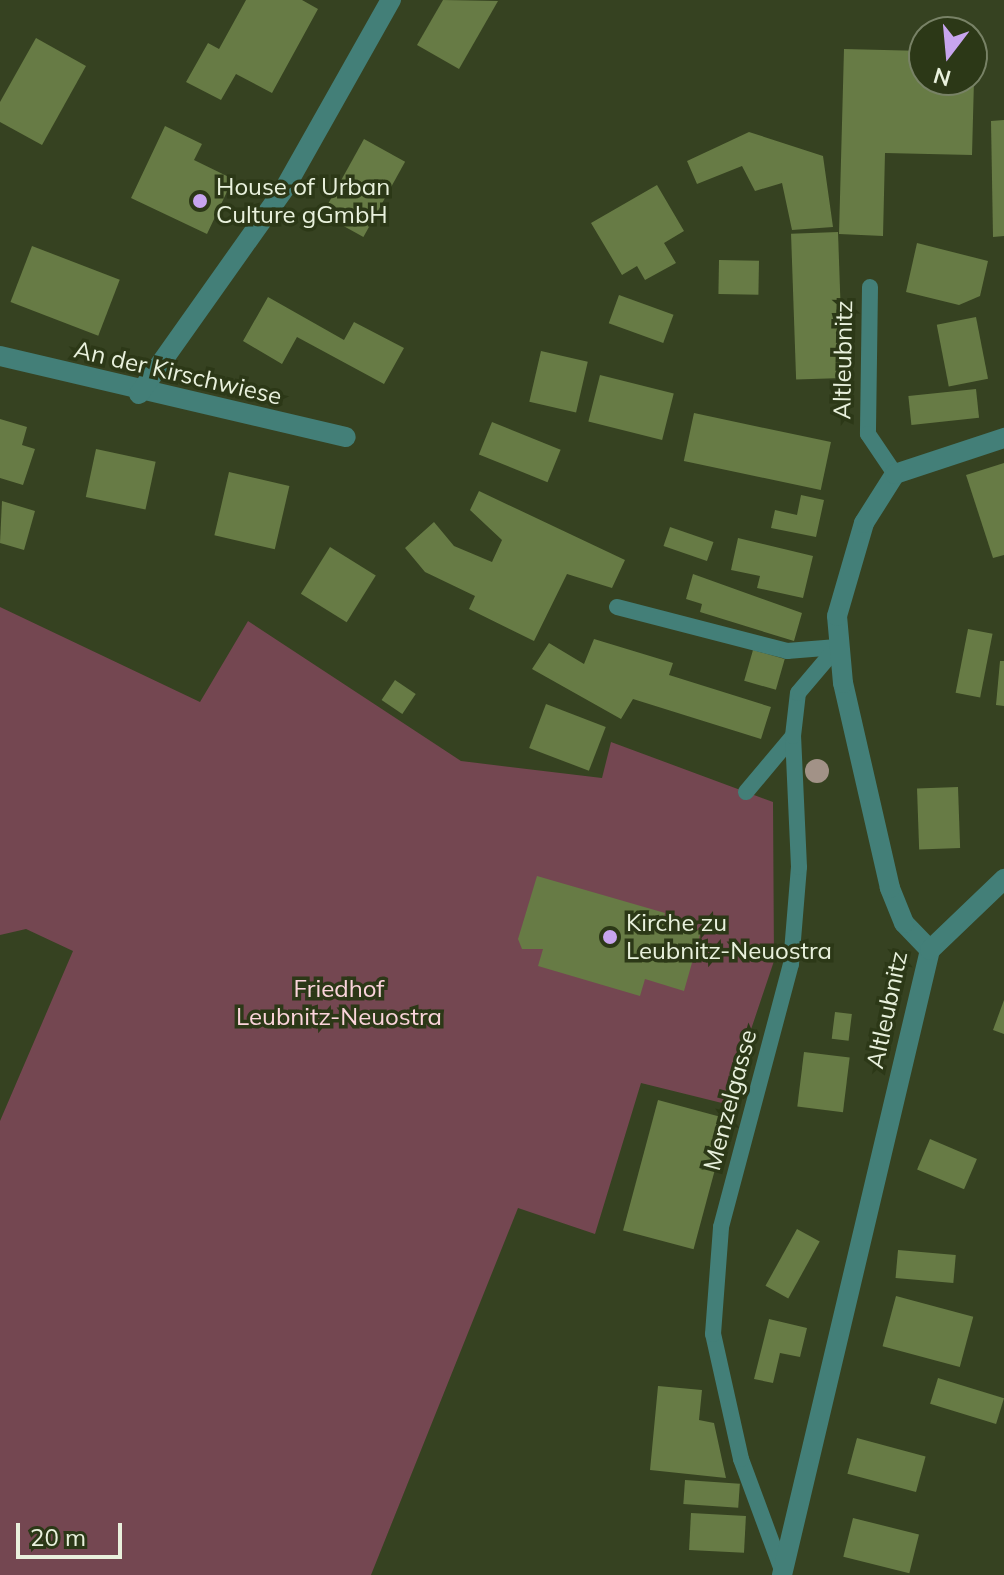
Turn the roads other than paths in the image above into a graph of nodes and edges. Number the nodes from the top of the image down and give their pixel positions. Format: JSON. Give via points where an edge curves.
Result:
{"nodes":[{"id":1,"x":391,"y":0,"type":"edge"},
{"id":2,"x":870,"y":287,"type":"dead end"},
{"id":3,"x":0,"y":356,"type":"edge"},
{"id":4,"x":139,"y":394,"type":"junction"},
{"id":5,"x":346,"y":437,"type":"dead end"},
{"id":6,"x":1004,"y":438,"type":"edge"},
{"id":7,"x":895,"y":474,"type":"junction"},
{"id":8,"x":617,"y":607,"type":"dead end"},
{"id":9,"x":837,"y":647,"type":"junction"},
{"id":10,"x":793,"y":736,"type":"junction"},
{"id":11,"x":746,"y":792,"type":"dead end"},
{"id":12,"x":1004,"y":879,"type":"edge"},
{"id":13,"x":930,"y":950,"type":"junction"},
{"id":14,"x":782,"y":1572,"type":"edge"}],
"edges":[{"from":1,"to":4,"type":"street","via":[[286,186]]},
{"from":2,"to":7,"type":"lane","name":"Altleubnitz","via":[[868,434]]},
{"from":3,"to":4,"type":"street","name":"An der Kirschwiese"},
{"from":4,"to":5,"type":"street","name":"An der Kirschwiese"},
{"from":6,"to":7,"type":"street"},
{"from":7,"to":9,"type":"street","name":"Altleubnitz","via":[[864,523],[837,616]]},
{"from":8,"to":9,"type":"lane","via":[[787,651]]},
{"from":9,"to":10,"type":"lane","name":"Menzelgasse","via":[[798,693]]},
{"from":9,"to":13,"type":"street","name":"Altleubnitz","via":[[890,888],[904,923]]},
{"from":10,"to":11,"type":"lane"},
{"from":10,"to":14,"type":"lane","name":"Menzelgasse","via":[[799,867],[791,964],[721,1227],[713,1334],[741,1459]]},
{"from":12,"to":13,"type":"street"},
{"from":13,"to":14,"type":"street","name":"Altleubnitz"}]}
